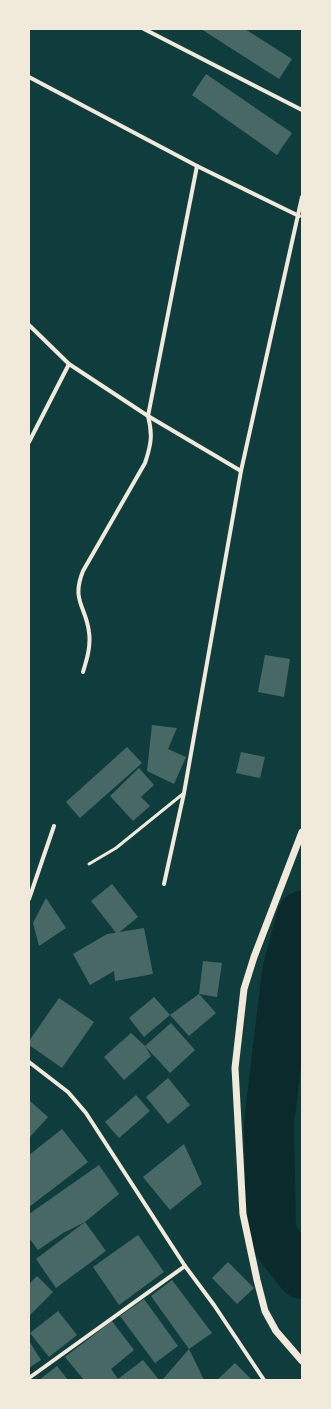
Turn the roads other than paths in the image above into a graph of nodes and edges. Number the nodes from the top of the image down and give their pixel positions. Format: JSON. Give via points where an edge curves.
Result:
{"nodes":[{"id":1,"x":144,"y":29,"type":"edge"},
{"id":2,"x":29,"y":77,"type":"edge"},
{"id":3,"x":302,"y":110,"type":"edge"},
{"id":4,"x":197,"y":166,"type":"junction"},
{"id":5,"x":302,"y":197,"type":"edge"},
{"id":6,"x":299,"y":216,"type":"junction"},
{"id":7,"x":29,"y":325,"type":"edge"},
{"id":8,"x":69,"y":364,"type":"junction"},
{"id":9,"x":148,"y":416,"type":"junction"},
{"id":10,"x":29,"y":442,"type":"edge"},
{"id":11,"x":240,"y":470,"type":"junction"},
{"id":12,"x":83,"y":672,"type":"dead end"},
{"id":13,"x":184,"y":793,"type":"junction"},
{"id":14,"x":54,"y":826,"type":"dead end"},
{"id":15,"x":302,"y":832,"type":"edge"},
{"id":16,"x":89,"y":864,"type":"dead end"},
{"id":17,"x":164,"y":884,"type":"dead end"},
{"id":18,"x":29,"y":899,"type":"edge"},
{"id":19,"x":29,"y":1062,"type":"edge"},
{"id":20,"x":185,"y":1266,"type":"junction"},
{"id":21,"x":302,"y":1361,"type":"edge"},
{"id":22,"x":29,"y":1378,"type":"edge"},
{"id":23,"x":264,"y":1380,"type":"edge"}],
"edges":[{"from":1,"to":3,"type":"street"},
{"from":2,"to":4,"type":"street"},
{"from":4,"to":6,"type":"street"},
{"from":4,"to":9,"type":"street"},
{"from":5,"to":6,"type":"street"},
{"from":6,"to":11,"type":"street"},
{"from":7,"to":8,"type":"street"},
{"from":8,"to":9,"type":"street"},
{"from":8,"to":10,"type":"street"},
{"from":9,"to":11,"type":"street"},
{"from":9,"to":12,"type":"street","via":[[152,432],[151,446],[145,463],[78,584],[77,592],[89,630],[90,643]]},
{"from":11,"to":13,"type":"street"},
{"from":13,"to":16,"type":"lane","via":[[116,848]]},
{"from":13,"to":17,"type":"street"},
{"from":14,"to":18,"type":"street"},
{"from":15,"to":21,"type":"street","via":[[244,989],[235,1068],[243,1214],[257,1280],[265,1311],[276,1331]]},
{"from":19,"to":20,"type":"street","via":[[68,1092],[86,1113]]},
{"from":20,"to":22,"type":"street"},
{"from":20,"to":23,"type":"street"}]}
